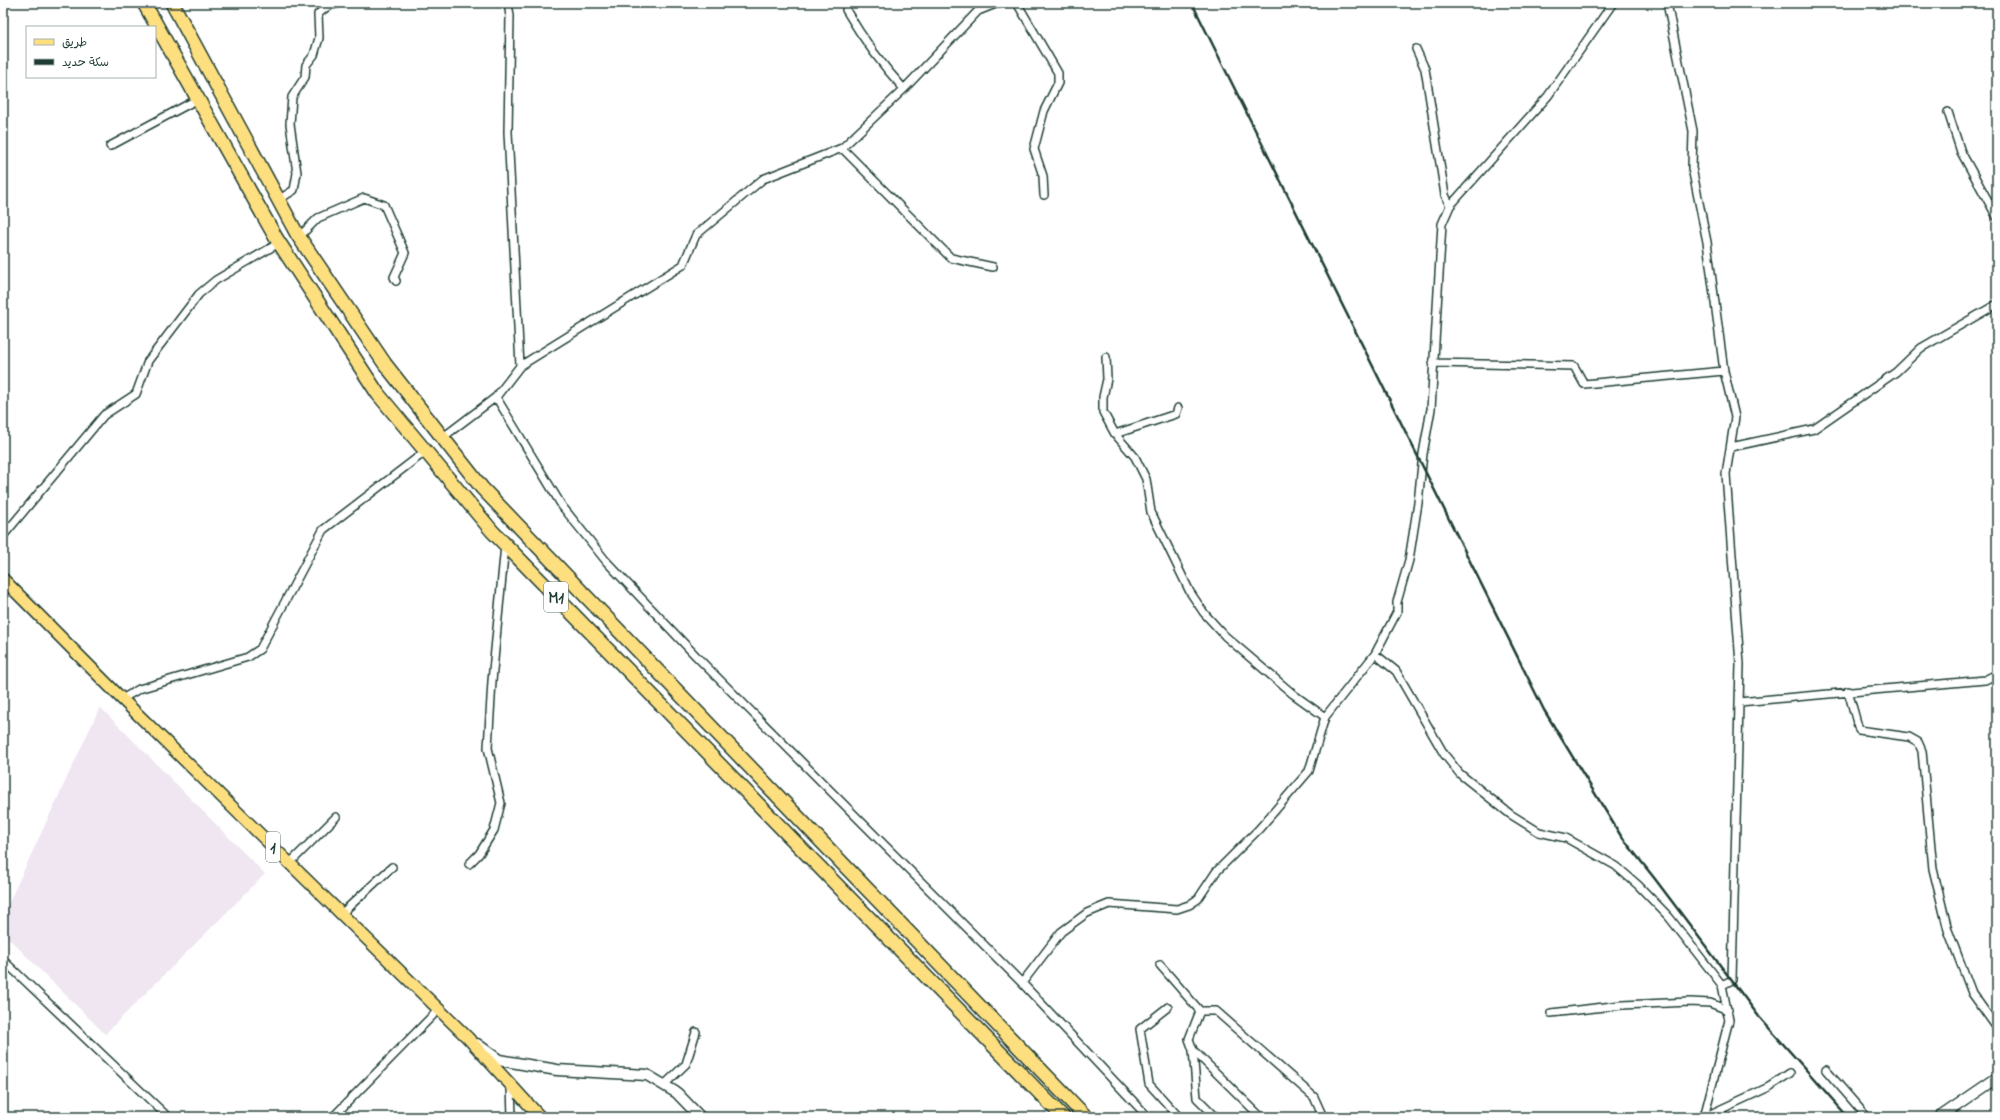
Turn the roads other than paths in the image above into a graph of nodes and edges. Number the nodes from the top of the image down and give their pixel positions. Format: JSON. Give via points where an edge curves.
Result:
{"nodes":[{"id":1,"x":144,"y":3,"type":"edge"},
{"id":2,"x":172,"y":3,"type":"edge"},
{"id":3,"x":340,"y":3,"type":"edge"},
{"id":4,"x":508,"y":3,"type":"edge"},
{"id":5,"x":848,"y":3,"type":"edge"},
{"id":6,"x":998,"y":3,"type":"edge"},
{"id":7,"x":1017,"y":3,"type":"edge"},
{"id":8,"x":1613,"y":3,"type":"edge"},
{"id":9,"x":1666,"y":3,"type":"edge"},
{"id":10,"x":1416,"y":49,"type":"dead end"},
{"id":11,"x":904,"y":89,"type":"junction"},
{"id":12,"x":198,"y":99,"type":"junction"},
{"id":13,"x":1948,"y":112,"type":"dead end"},
{"id":14,"x":110,"y":146,"type":"dead end"},
{"id":15,"x":842,"y":148,"type":"junction"},
{"id":16,"x":1044,"y":194,"type":"dead end"},
{"id":17,"x":278,"y":200,"type":"junction"},
{"id":18,"x":1450,"y":206,"type":"junction"},
{"id":19,"x":1997,"y":217,"type":"edge"},
{"id":20,"x":299,"y":237,"type":"junction"},
{"id":21,"x":279,"y":243,"type":"junction"},
{"id":22,"x":993,"y":267,"type":"dead end"},
{"id":23,"x":396,"y":281,"type":"dead end"},
{"id":24,"x":1997,"y":304,"type":"edge"},
{"id":25,"x":1106,"y":357,"type":"dead end"},
{"id":26,"x":1433,"y":363,"type":"junction"},
{"id":27,"x":520,"y":366,"type":"junction"},
{"id":28,"x":1724,"y":371,"type":"junction"},
{"id":29,"x":496,"y":397,"type":"junction"},
{"id":30,"x":1178,"y":408,"type":"dead end"},
{"id":31,"x":1115,"y":434,"type":"junction"},
{"id":32,"x":442,"y":438,"type":"junction"},
{"id":33,"x":1731,"y":447,"type":"junction"},
{"id":34,"x":426,"y":451,"type":"junction"},
{"id":35,"x":3,"y":536,"type":"edge"},
{"id":36,"x":505,"y":544,"type":"junction"},
{"id":37,"x":3,"y":579,"type":"edge"},
{"id":38,"x":1375,"y":654,"type":"junction"},
{"id":39,"x":1997,"y":674,"type":"edge"},
{"id":40,"x":1848,"y":691,"type":"junction"},
{"id":41,"x":122,"y":699,"type":"junction"},
{"id":42,"x":1739,"y":702,"type":"junction"},
{"id":43,"x":1325,"y":717,"type":"junction"},
{"id":44,"x":336,"y":817,"type":"dead end"},
{"id":45,"x":290,"y":864,"type":"junction"},
{"id":46,"x":469,"y":864,"type":"dead end"},
{"id":47,"x":392,"y":867,"type":"dead end"},
{"id":48,"x":341,"y":914,"type":"junction"},
{"id":49,"x":3,"y":960,"type":"edge"},
{"id":50,"x":1160,"y":965,"type":"dead end"},
{"id":51,"x":1022,"y":983,"type":"junction"},
{"id":52,"x":1722,"y":984,"type":"junction"},
{"id":53,"x":1168,"y":1007,"type":"dead end"},
{"id":54,"x":439,"y":1009,"type":"junction"},
{"id":55,"x":1728,"y":1010,"type":"junction"},
{"id":56,"x":1200,"y":1011,"type":"junction"},
{"id":57,"x":1551,"y":1012,"type":"dead end"},
{"id":58,"x":1997,"y":1028,"type":"edge"},
{"id":59,"x":696,"y":1032,"type":"dead end"},
{"id":60,"x":468,"y":1038,"type":"junction"},
{"id":61,"x":1193,"y":1050,"type":"junction"},
{"id":62,"x":1826,"y":1070,"type":"dead end"},
{"id":63,"x":1790,"y":1073,"type":"dead end"},
{"id":64,"x":1997,"y":1078,"type":"edge"},
{"id":65,"x":664,"y":1085,"type":"junction"},
{"id":66,"x":511,"y":1086,"type":"junction"},
{"id":67,"x":168,"y":1117,"type":"edge"},
{"id":68,"x":333,"y":1117,"type":"edge"},
{"id":69,"x":512,"y":1117,"type":"edge"},
{"id":70,"x":540,"y":1117,"type":"edge"},
{"id":71,"x":700,"y":1117,"type":"edge"},
{"id":72,"x":1063,"y":1117,"type":"edge"},
{"id":73,"x":1086,"y":1117,"type":"edge"},
{"id":74,"x":1148,"y":1117,"type":"edge"},
{"id":75,"x":1179,"y":1117,"type":"edge"},
{"id":76,"x":1216,"y":1117,"type":"edge"},
{"id":77,"x":1261,"y":1117,"type":"edge"},
{"id":78,"x":1323,"y":1117,"type":"edge"},
{"id":79,"x":1704,"y":1117,"type":"edge"},
{"id":80,"x":1867,"y":1117,"type":"edge"},
{"id":81,"x":1940,"y":1117,"type":"edge"}],
"edges":[{"from":1,"to":12,"type":"highway","number":"M1"},
{"from":2,"to":17,"type":"highway","number":"M1"},
{"from":3,"to":17,"type":"street","via":[[328,6],[318,14],[319,38],[314,55],[306,65],[305,77],[292,97],[290,124],[297,173],[294,190]]},
{"from":4,"to":27,"type":"street","via":[[508,132]]},
{"from":5,"to":11,"type":"street","via":[[846,10],[860,33]]},
{"from":6,"to":11,"type":"street","via":[[978,11]]},
{"from":7,"to":16,"type":"street","via":[[1058,73],[1058,83],[1044,111],[1034,149],[1043,176]]},
{"from":8,"to":18,"type":"street","via":[[1548,96]]},
{"from":9,"to":28,"type":"street","via":[[1693,131],[1692,168],[1707,242]]},
{"from":10,"to":18,"type":"street","via":[[1425,69],[1445,195]]},
{"from":11,"to":15,"type":"street"},
{"from":12,"to":14,"type":"street"},
{"from":12,"to":21,"type":"highway","number":"M1"},
{"from":13,"to":19,"type":"street","via":[[1961,152]]},
{"from":15,"to":22,"type":"street","via":[[951,258]]},
{"from":15,"to":27,"type":"street","via":[[763,179],[696,235],[683,266]]},
{"from":17,"to":20,"type":"highway","number":"M1"},
{"from":18,"to":26,"type":"street","via":[[1442,224]]},
{"from":20,"to":23,"type":"street","via":[[318,218],[364,198],[384,205],[405,253],[394,276]]},
{"from":20,"to":32,"type":"highway","number":"M1","via":[[385,364]]},
{"from":21,"to":34,"type":"highway","number":"M1","via":[[378,394]]},
{"from":21,"to":35,"type":"street","via":[[216,280],[199,294],[148,361],[136,394],[104,415]]},
{"from":24,"to":33,"type":"street","via":[[1921,348],[1896,372],[1814,428]]},
{"from":25,"to":31,"type":"street","via":[[1104,412]]},
{"from":26,"to":28,"type":"street","via":[[1574,366],[1584,384]]},
{"from":26,"to":38,"type":"street","via":[[1430,409],[1409,560],[1397,602],[1397,612]]},
{"from":27,"to":29,"type":"street"},
{"from":28,"to":33,"type":"street","via":[[1735,417]]},
{"from":29,"to":32,"type":"street"},
{"from":29,"to":51,"type":"street","via":[[562,506],[606,561],[696,656]]},
{"from":30,"to":31,"type":"street","via":[[1176,414]]},
{"from":31,"to":43,"type":"street","via":[[1135,457],[1146,479],[1151,512],[1190,592],[1204,613],[1253,661]]},
{"from":32,"to":73,"type":"highway","number":"M1","via":[[482,488]]},
{"from":33,"to":42,"type":"street","via":[[1726,474],[1740,664]]},
{"from":34,"to":36,"type":"highway","number":"M1"},
{"from":34,"to":41,"type":"street","via":[[322,530],[260,649],[254,654],[139,689]]},
{"from":36,"to":46,"type":"street","via":[[488,748],[501,803],[494,830],[479,854]]},
{"from":36,"to":72,"type":"highway","number":"M1"},
{"from":37,"to":41,"type":"main road","number":"1"},
{"from":38,"to":43,"type":"street"},
{"from":38,"to":52,"type":"street","via":[[1396,671],[1444,754],[1460,774],[1510,814],[1539,832],[1566,838],[1616,866],[1669,917]]},
{"from":39,"to":40,"type":"street","via":[[1985,680]]},
{"from":40,"to":42,"type":"street"},
{"from":40,"to":58,"type":"street","via":[[1859,730],[1910,737],[1918,742],[1922,751],[1933,869],[1948,930],[1972,993]]},
{"from":41,"to":45,"type":"main road","number":"1"},
{"from":42,"to":52,"type":"street","via":[[1732,980]]},
{"from":43,"to":51,"type":"street","via":[[1309,771],[1259,829],[1216,872],[1198,899],[1177,909],[1109,904],[1086,913],[1061,932]]},
{"from":44,"to":45,"type":"street"},
{"from":45,"to":48,"type":"main road","number":"1"},
{"from":47,"to":48,"type":"street"},
{"from":48,"to":54,"type":"main road","number":"1"},
{"from":49,"to":67,"type":"street"},
{"from":50,"to":56,"type":"street"},
{"from":51,"to":74,"type":"street"},
{"from":52,"to":55,"type":"street"},
{"from":53,"to":75,"type":"street","via":[[1140,1029],[1149,1084]]},
{"from":54,"to":60,"type":"main road","number":"1"},
{"from":54,"to":68,"type":"street"},
{"from":55,"to":57,"type":"street","via":[[1710,1003],[1690,1002]]},
{"from":55,"to":79,"type":"street","via":[[1728,1020]]},
{"from":56,"to":61,"type":"street","via":[[1189,1039]]},
{"from":56,"to":78,"type":"street","via":[[1216,1011],[1314,1098]]},
{"from":59,"to":65,"type":"street","via":[[686,1064]]},
{"from":60,"to":65,"type":"street","via":[[499,1060],[557,1070],[647,1075]]},
{"from":60,"to":66,"type":"main road","number":"1"},
{"from":61,"to":76,"type":"street","via":[[1197,1098]]},
{"from":61,"to":77,"type":"street"},
{"from":62,"to":80,"type":"street"},
{"from":63,"to":79,"type":"street","via":[[1769,1087]]},
{"from":64,"to":81,"type":"street"},
{"from":65,"to":71,"type":"street","via":[[677,1092]]},
{"from":66,"to":69,"type":"street"},
{"from":66,"to":70,"type":"main road","number":"1"}]}
